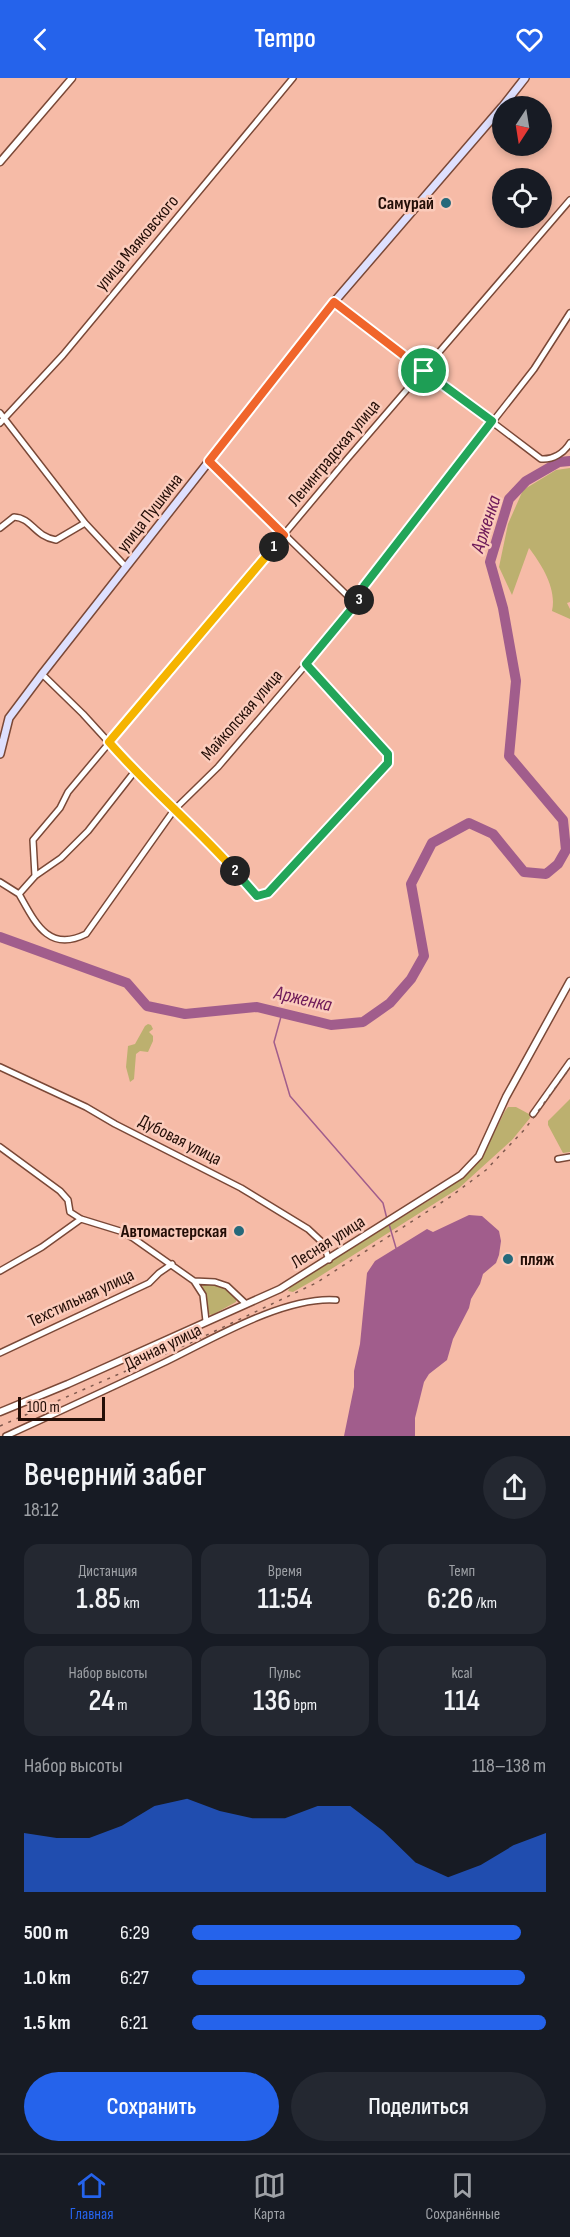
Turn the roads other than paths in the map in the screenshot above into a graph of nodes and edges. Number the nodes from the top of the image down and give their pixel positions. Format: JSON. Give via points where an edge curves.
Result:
{"nodes":[{"id":1,"x":72,"y":78,"type":"edge"},
{"id":2,"x":294,"y":78,"type":"edge"},
{"id":3,"x":525,"y":78,"type":"edge"},
{"id":4,"x":511,"y":96,"type":"edge"},
{"id":5,"x":492,"y":120,"type":"edge"},
{"id":6,"x":0,"y":162,"type":"edge"},
{"id":7,"x":570,"y":200,"type":"edge"},
{"id":8,"x":334,"y":302,"type":"junction"},
{"id":9,"x":570,"y":313,"type":"edge"},
{"id":10,"x":424,"y":371,"type":"junction"},
{"id":11,"x":0,"y":413,"type":"edge"},
{"id":12,"x":2,"y":421,"type":"edge"},
{"id":13,"x":492,"y":421,"type":"junction"},
{"id":14,"x":570,"y":443,"type":"edge"},
{"id":15,"x":209,"y":461,"type":"junction"},
{"id":16,"x":85,"y":523,"type":"junction"},
{"id":17,"x":0,"y":528,"type":"edge"},
{"id":18,"x":284,"y":535,"type":"junction"},
{"id":19,"x":126,"y":567,"type":"junction"},
{"id":20,"x":357,"y":604,"type":"junction"},
{"id":21,"x":306,"y":664,"type":"junction"},
{"id":22,"x":42,"y":674,"type":"junction"},
{"id":23,"x":109,"y":742,"type":"junction"},
{"id":24,"x":0,"y":754,"type":"edge"},
{"id":25,"x":135,"y":771,"type":"junction"},
{"id":26,"x":174,"y":810,"type":"junction"},
{"id":27,"x":35,"y":876,"type":"junction"},
{"id":28,"x":0,"y":882,"type":"edge"},
{"id":29,"x":19,"y":894,"type":"junction"},
{"id":30,"x":570,"y":981,"type":"edge"},
{"id":31,"x":570,"y":1062,"type":"edge"},
{"id":32,"x":0,"y":1067,"type":"edge"},
{"id":33,"x":533,"y":1114,"type":"dead end"},
{"id":34,"x":0,"y":1148,"type":"edge"},
{"id":35,"x":570,"y":1157,"type":"edge"},
{"id":36,"x":558,"y":1159,"type":"dead end"},
{"id":37,"x":81,"y":1219,"type":"junction"},
{"id":38,"x":329,"y":1260,"type":"junction"},
{"id":39,"x":172,"y":1264,"type":"junction"},
{"id":40,"x":0,"y":1271,"type":"edge"},
{"id":41,"x":194,"y":1281,"type":"junction"},
{"id":42,"x":336,"y":1300,"type":"dead end"},
{"id":43,"x":245,"y":1303,"type":"junction"},
{"id":44,"x":206,"y":1321,"type":"junction"},
{"id":45,"x":0,"y":1353,"type":"edge"},
{"id":46,"x":0,"y":1412,"type":"edge"},
{"id":47,"x":6,"y":1436,"type":"edge"}],
"edges":[{"from":1,"to":6,"type":"street"},
{"from":2,"to":12,"type":"street","name":"улица Маяковского","via":[[63,355]]},
{"from":3,"to":4,"type":"main road","name":"улица Пушкина"},
{"from":5,"to":8,"type":"main road","name":"улица Пушкина"},
{"from":7,"to":10,"type":"street","name":"Ленинградская улица"},
{"from":8,"to":10,"type":"street"},
{"from":8,"to":15,"type":"main road","name":"улица Пушкина"},
{"from":9,"to":13,"type":"street","name":"Майкопская улица","via":[[534,369]]},
{"from":10,"to":13,"type":"street"},
{"from":10,"to":18,"type":"street","name":"Ленинградская улица"},
{"from":11,"to":12,"type":"street"},
{"from":12,"to":16,"type":"street"},
{"from":13,"to":14,"type":"street","via":[[541,459],[550,460]]},
{"from":13,"to":20,"type":"street","name":"Майкопская улица","via":[[364,586]]},
{"from":15,"to":18,"type":"street"},
{"from":15,"to":19,"type":"main road","name":"улица Пушкина"},
{"from":16,"to":17,"type":"street","via":[[56,540],[44,538],[22,518],[14,517]]},
{"from":16,"to":19,"type":"street"},
{"from":18,"to":20,"type":"street"},
{"from":18,"to":23,"type":"street","name":"Ленинградская улица"},
{"from":19,"to":22,"type":"main road","name":"улица Пушкина"},
{"from":20,"to":21,"type":"street","name":"Майкопская улица"},
{"from":21,"to":26,"type":"street","name":"Майкопская улица","via":[[218,767]]},
{"from":21,"to":26,"type":"street","via":[[388,754],[388,763],[268,893],[257,896]]},
{"from":22,"to":23,"type":"street"},
{"from":22,"to":24,"type":"main road","name":"улица Пушкина","via":[[9,717]]},
{"from":23,"to":25,"type":"street"},
{"from":23,"to":27,"type":"street","name":"Ленинградская улица","via":[[33,840]]},
{"from":25,"to":26,"type":"street"},
{"from":25,"to":27,"type":"street","via":[[88,831],[61,858]]},
{"from":26,"to":29,"type":"street","name":"Майкопская улица","via":[[86,934],[71,942],[56,939],[34,923]]},
{"from":27,"to":29,"type":"street"},
{"from":28,"to":29,"type":"street"},
{"from":30,"to":38,"type":"street","name":"Лесная улица","via":[[506,1097],[479,1156],[461,1175]]},
{"from":31,"to":33,"type":"street"},
{"from":32,"to":38,"type":"street","name":"Дубовая улица","via":[[241,1188],[308,1229],[323,1244]]},
{"from":34,"to":37,"type":"street","via":[[60,1191],[68,1200],[70,1212]]},
{"from":35,"to":36,"type":"street"},
{"from":37,"to":39,"type":"street","via":[[120,1231]]},
{"from":37,"to":40,"type":"street"},
{"from":38,"to":43,"type":"street","name":"Лесная улица","via":[[280,1289]]},
{"from":39,"to":41,"type":"street"},
{"from":39,"to":45,"type":"street","name":"Техстильная улица","via":[[150,1283]]},
{"from":41,"to":43,"type":"street","via":[[222,1284]]},
{"from":41,"to":44,"type":"street","via":[[202,1295]]},
{"from":42,"to":47,"type":"street","name":"Дачная улица","via":[[290,1306],[242,1325]]},
{"from":43,"to":44,"type":"street","name":"Лесная улица"},
{"from":44,"to":46,"type":"street","name":"Лесная улица"}]}
